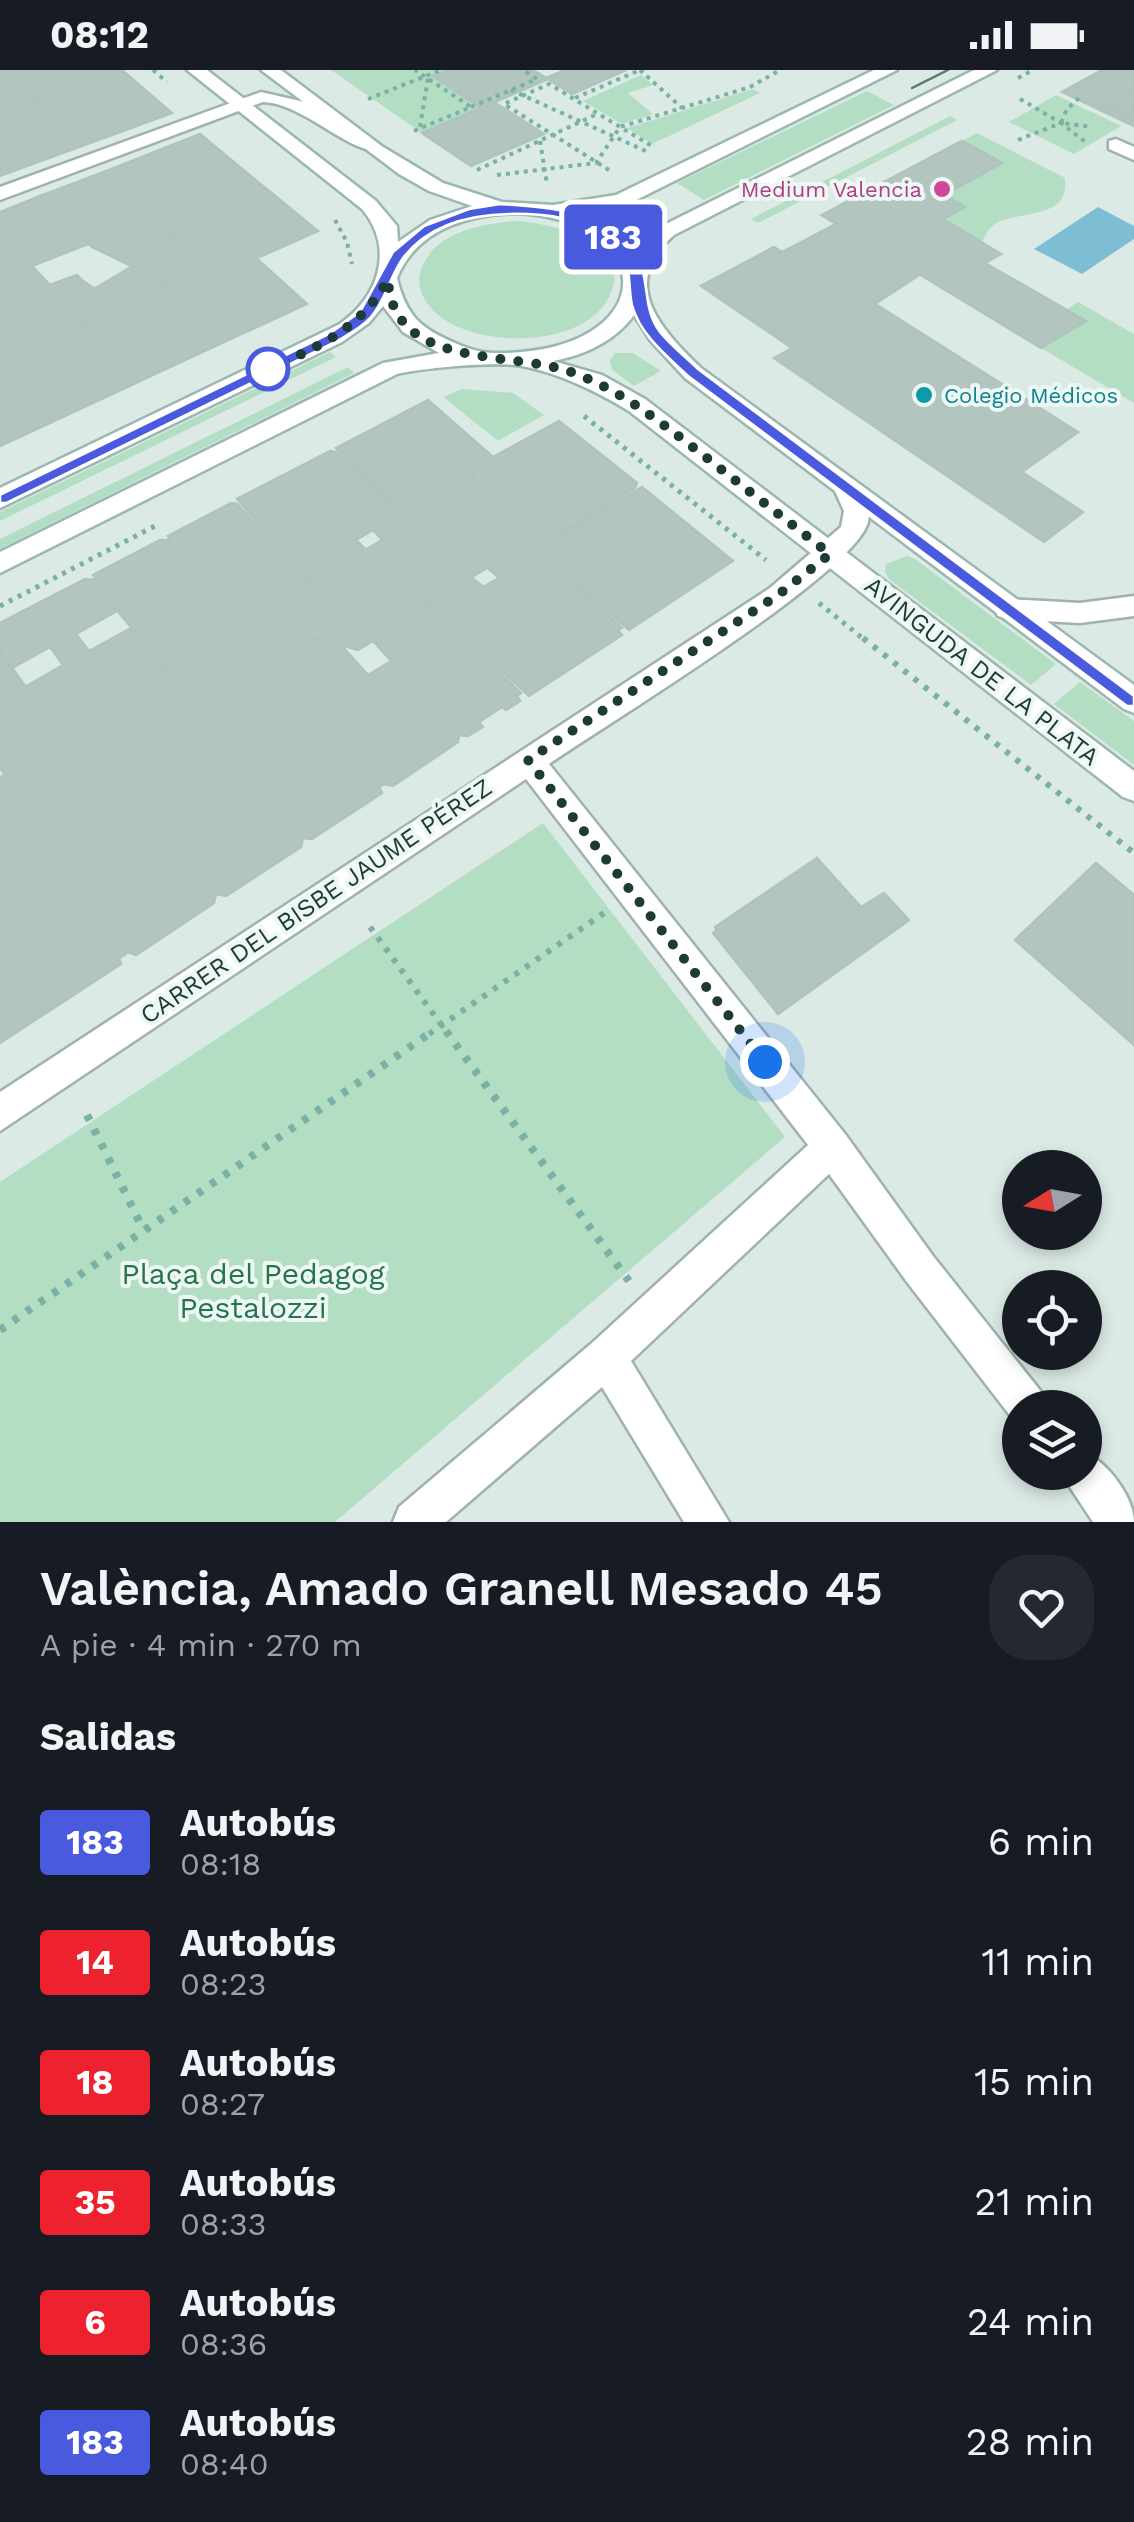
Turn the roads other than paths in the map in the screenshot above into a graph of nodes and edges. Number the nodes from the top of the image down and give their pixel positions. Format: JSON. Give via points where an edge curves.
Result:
{"nodes":[{"id":1,"x":196,"y":70,"type":"edge"},
{"id":2,"x":270,"y":70,"type":"edge"},
{"id":3,"x":888,"y":70,"type":"edge"},
{"id":4,"x":988,"y":70,"type":"edge"},
{"id":5,"x":238,"y":104,"type":"junction"},
{"id":6,"x":376,"y":148,"type":"junction"},
{"id":7,"x":0,"y":194,"type":"edge"},
{"id":8,"x":526,"y":208,"type":"junction"},
{"id":9,"x":389,"y":273,"type":"junction"},
{"id":10,"x":636,"y":282,"type":"junction"},
{"id":11,"x":494,"y":359,"type":"junction"},
{"id":12,"x":846,"y":490,"type":"junction"},
{"id":13,"x":0,"y":499,"type":"edge"},
{"id":14,"x":830,"y":554,"type":"junction"},
{"id":15,"x":0,"y":563,"type":"edge"},
{"id":16,"x":1134,"y":606,"type":"edge"},
{"id":17,"x":1007,"y":609,"type":"junction"},
{"id":18,"x":1134,"y":701,"type":"edge"},
{"id":19,"x":528,"y":760,"type":"junction"},
{"id":20,"x":1134,"y":788,"type":"edge"},
{"id":21,"x":0,"y":1113,"type":"edge"},
{"id":22,"x":832,"y":1147,"type":"junction"},
{"id":23,"x":606,"y":1357,"type":"junction"},
{"id":24,"x":1015,"y":1390,"type":"edge"},
{"id":25,"x":1094,"y":1490,"type":"edge"},
{"id":26,"x":414,"y":1522,"type":"edge"},
{"id":27,"x":708,"y":1522,"type":"edge"},
{"id":28,"x":1120,"y":1522,"type":"edge"}],
"edges":[{"from":1,"to":5,"type":"main road"},
{"from":2,"to":6,"type":"main road"},
{"from":3,"to":8,"type":"main road","via":[[621,200]]},
{"from":4,"to":10,"type":"main road","via":[[667,231],[654,242]]},
{"from":5,"to":6,"type":"main road","via":[[283,97]]},
{"from":5,"to":7,"type":"main road"},
{"from":5,"to":9,"type":"main road","via":[[387,226]]},
{"from":6,"to":8,"type":"main road","via":[[455,195]]},
{"from":8,"to":9,"type":"main road","via":[[474,212],[428,228]]},
{"from":8,"to":10,"type":"main road","via":[[586,221],[609,234],[626,250]]},
{"from":9,"to":11,"type":"main road","via":[[394,310],[410,329],[434,344]]},
{"from":9,"to":13,"type":"main road","via":[[365,315],[334,337]]},
{"from":10,"to":11,"type":"main road","via":[[630,308],[598,338],[556,354]]},
{"from":10,"to":12,"type":"main road","via":[[653,333],[685,365]]},
{"from":11,"to":14,"type":"main road","name":"AVINGUDA DE LA PLATA","via":[[562,369],[624,396]]},
{"from":11,"to":15,"type":"main road","via":[[418,360],[390,368]]},
{"from":12,"to":14,"type":"main road","via":[[857,524]]},
{"from":12,"to":17,"type":"main road"},
{"from":14,"to":19,"type":"main road","name":"CARRER DEL BISBE JAUME PÉREZ"},
{"from":14,"to":20,"type":"main road","name":"AVINGUDA DE LA PLATA"},
{"from":16,"to":17,"type":"main road","via":[[1080,613]]},
{"from":17,"to":18,"type":"main road"},
{"from":19,"to":21,"type":"main road","name":"CARRER DEL BISBE JAUME PÉREZ"},
{"from":19,"to":22,"type":"main road"},
{"from":22,"to":23,"type":"main road"},
{"from":22,"to":24,"type":"main road"},
{"from":23,"to":26,"type":"main road"},
{"from":23,"to":27,"type":"main road"},
{"from":25,"to":28,"type":"main road"}]}
